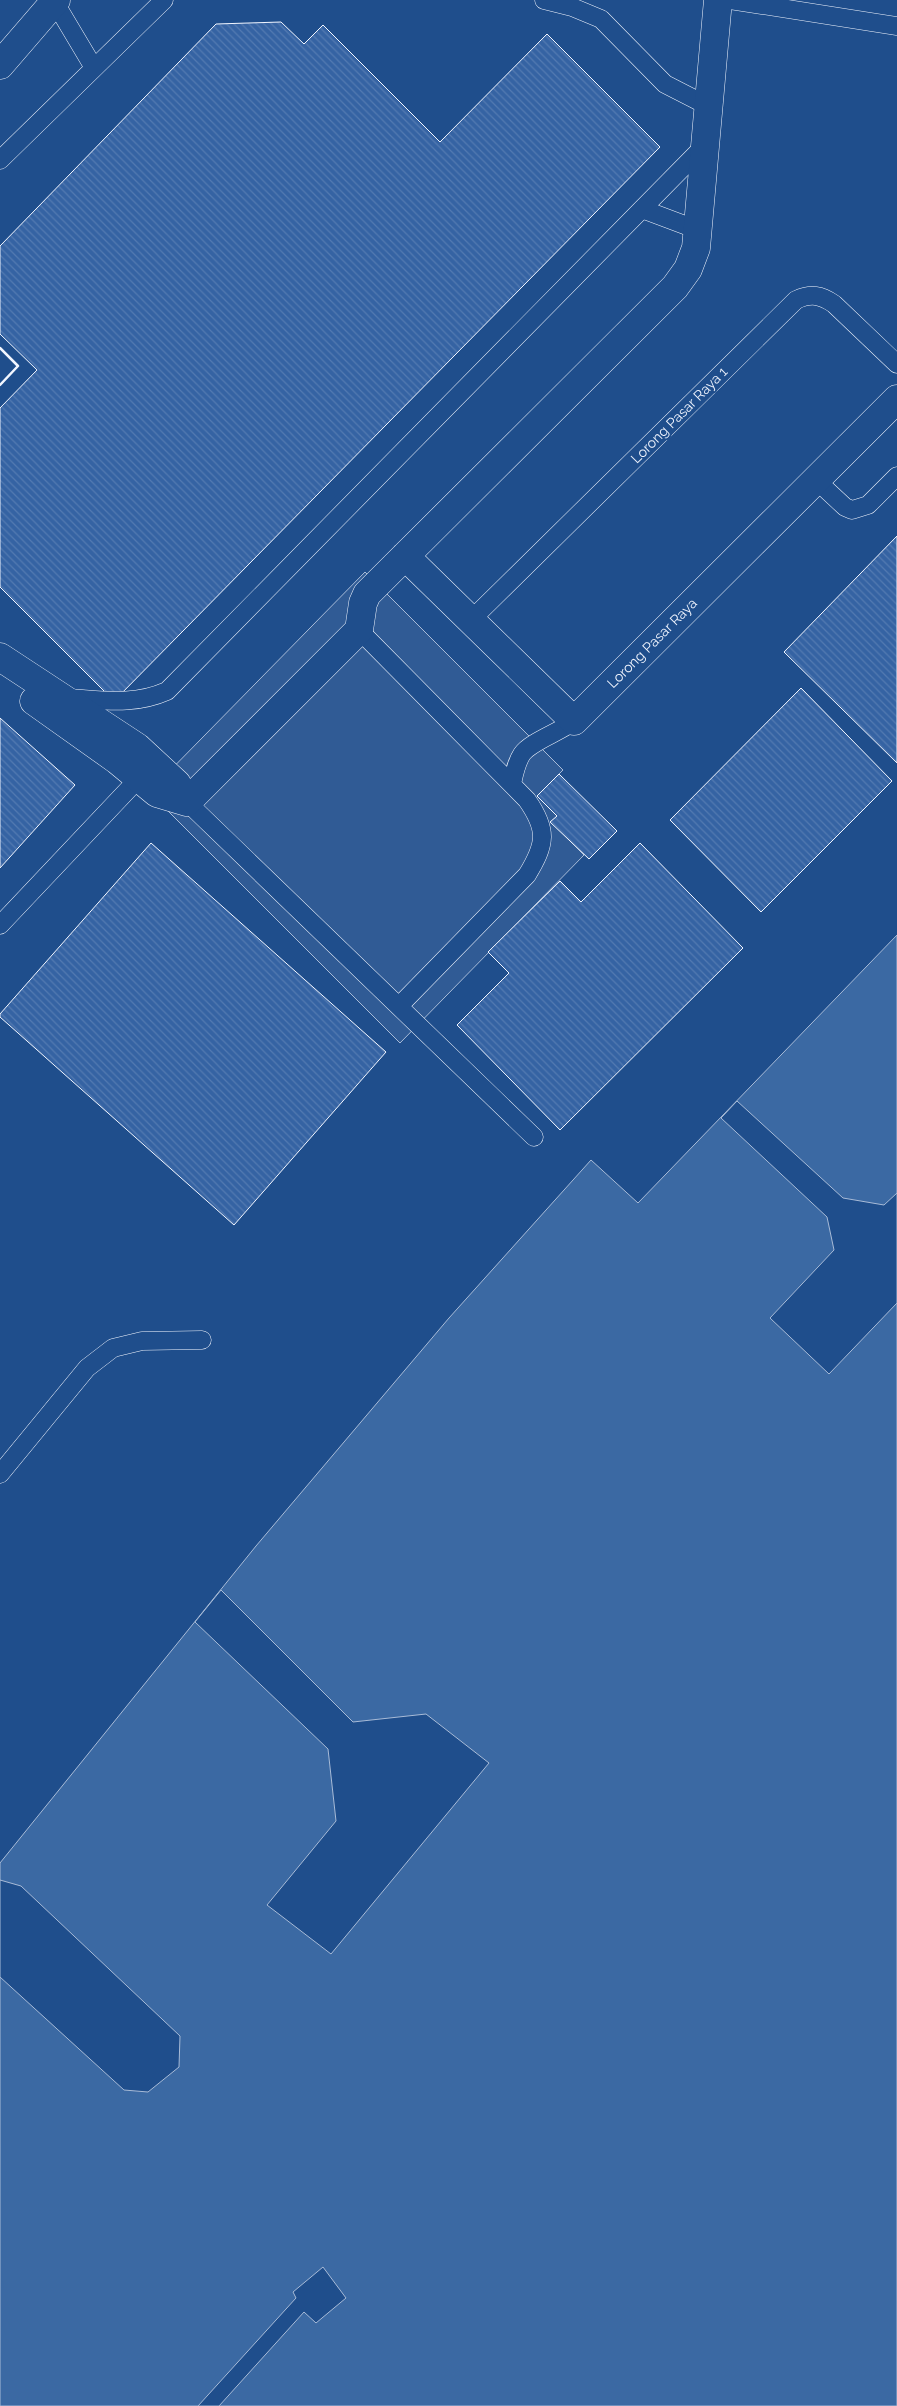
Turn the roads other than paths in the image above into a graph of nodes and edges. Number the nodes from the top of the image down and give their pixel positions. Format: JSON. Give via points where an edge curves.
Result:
{"nodes":[{"id":1,"x":164,"y":0,"type":"edge"},
{"id":2,"x":544,"y":0,"type":"edge"},
{"id":3,"x":718,"y":0,"type":"edge"},
{"id":4,"x":730,"y":0,"type":"edge"},
{"id":5,"x":55,"y":1,"type":"edge"},
{"id":6,"x":897,"y":26,"type":"edge"},
{"id":7,"x":0,"y":65,"type":"edge"},
{"id":8,"x":94,"y":68,"type":"junction"},
{"id":9,"x":708,"y":106,"type":"junction"},
{"id":10,"x":705,"y":145,"type":"junction"},
{"id":11,"x":0,"y":160,"type":"edge"},
{"id":12,"x":642,"y":209,"type":"junction"},
{"id":13,"x":698,"y":230,"type":"junction"},
{"id":14,"x":897,"y":364,"type":"edge"},
{"id":15,"x":897,"y":399,"type":"edge"},
{"id":16,"x":897,"y":476,"type":"edge"},
{"id":17,"x":816,"y":480,"type":"junction"},
{"id":18,"x":405,"y":556,"type":"junction"},
{"id":19,"x":471,"y":620,"type":"junction"},
{"id":20,"x":359,"y":630,"type":"junction"},
{"id":21,"x":0,"y":657,"type":"edge"},
{"id":22,"x":0,"y":678,"type":"edge"},
{"id":23,"x":61,"y":698,"type":"junction"},
{"id":24,"x":574,"y":721,"type":"junction"},
{"id":25,"x":140,"y":778,"type":"junction"},
{"id":26,"x":512,"y":784,"type":"junction"},
{"id":27,"x":187,"y":802,"type":"junction"},
{"id":28,"x":0,"y":925,"type":"edge"},
{"id":29,"x":400,"y":1005,"type":"junction"},
{"id":30,"x":534,"y":1137,"type":"dead end"},
{"id":31,"x":202,"y":1340,"type":"dead end"},
{"id":32,"x":0,"y":1474,"type":"edge"}],
"edges":[{"from":1,"to":8,"type":"lane"},
{"from":2,"to":9,"type":"lane","via":[[601,19],[665,84]]},
{"from":3,"to":9,"type":"street"},
{"from":4,"to":6,"type":"lane"},
{"from":5,"to":7,"type":"street"},
{"from":5,"to":8,"type":"lane"},
{"from":8,"to":11,"type":"lane"},
{"from":9,"to":10,"type":"street"},
{"from":10,"to":12,"type":"lane"},
{"from":10,"to":13,"type":"street"},
{"from":12,"to":13,"type":"lane"},
{"from":12,"to":23,"type":"lane","via":[[167,691],[148,700]]},
{"from":13,"to":18,"type":"street","via":[[696,248],[688,269],[676,287]]},
{"from":14,"to":19,"type":"lane","name":"Lorong Pasar Raya 1","via":[[824,297],[805,296],[796,300]]},
{"from":15,"to":17,"type":"street","name":"Lorong Pasar Raya"},
{"from":16,"to":17,"type":"lane","via":[[868,505],[852,510]]},
{"from":17,"to":24,"type":"street","name":"Lorong Pasar Raya"},
{"from":18,"to":19,"type":"street"},
{"from":18,"to":20,"type":"street","via":[[367,594]]},
{"from":19,"to":24,"type":"street"},
{"from":20,"to":26,"type":"lane"},
{"from":20,"to":27,"type":"street"},
{"from":21,"to":23,"type":"street"},
{"from":22,"to":25,"type":"street"},
{"from":23,"to":27,"type":"street","via":[[156,762],[177,784]]},
{"from":24,"to":26,"type":"lane","via":[[522,753]]},
{"from":25,"to":27,"type":"street","via":[[156,793]]},
{"from":25,"to":28,"type":"lane"},
{"from":26,"to":29,"type":"lane","via":[[538,815],[544,835],[539,856],[527,875]]},
{"from":27,"to":29,"type":"lane"},
{"from":29,"to":30,"type":"lane"},
{"from":31,"to":32,"type":"lane","via":[[142,1341],[113,1348],[87,1368]]}]}
